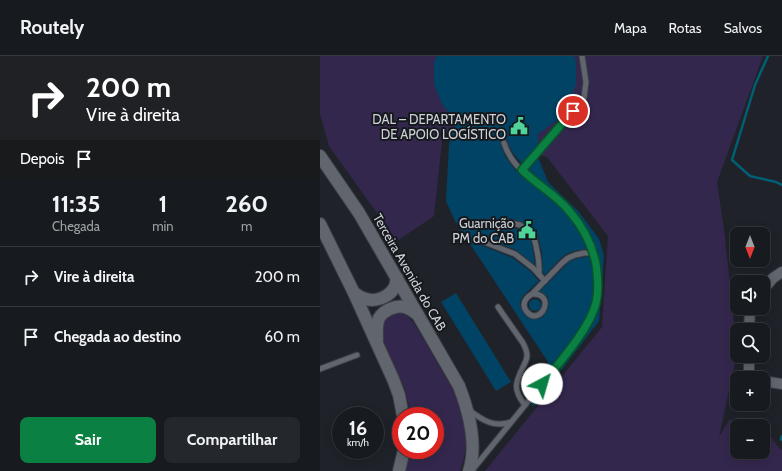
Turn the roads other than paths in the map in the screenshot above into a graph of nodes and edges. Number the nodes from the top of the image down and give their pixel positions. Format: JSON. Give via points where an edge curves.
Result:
{"nodes":[{"id":1,"x":582,"y":56,"type":"edge"},
{"id":2,"x":504,"y":143,"type":"dead end"},
{"id":3,"x":320,"y":156,"type":"edge"},
{"id":4,"x":522,"y":170,"type":"junction"},
{"id":5,"x":503,"y":222,"type":"dead end"},
{"id":6,"x":320,"y":224,"type":"edge"},
{"id":7,"x":484,"y":242,"type":"dead end"},
{"id":8,"x":594,"y":253,"type":"junction"},
{"id":9,"x":782,"y":272,"type":"edge"},
{"id":10,"x":539,"y":274,"type":"junction"},
{"id":11,"x":397,"y":278,"type":"junction"},
{"id":12,"x":545,"y":281,"type":"junction"},
{"id":13,"x":770,"y":282,"type":"edge"},
{"id":14,"x":354,"y":293,"type":"junction"},
{"id":15,"x":532,"y":294,"type":"junction"},
{"id":16,"x":498,"y":307,"type":"dead end"},
{"id":17,"x":420,"y":318,"type":"junction"},
{"id":18,"x":377,"y":343,"type":"junction"},
{"id":19,"x":357,"y":355,"type":"dead end"},
{"id":20,"x":320,"y":369,"type":"edge"},
{"id":21,"x":770,"y":381,"type":"edge"},
{"id":22,"x":782,"y":384,"type":"edge"},
{"id":23,"x":525,"y":405,"type":"junction"},
{"id":24,"x":401,"y":407,"type":"edge"},
{"id":25,"x":467,"y":407,"type":"junction"},
{"id":26,"x":512,"y":421,"type":"junction"},
{"id":27,"x":402,"y":459,"type":"edge"},
{"id":28,"x":399,"y":471,"type":"edge"},
{"id":29,"x":470,"y":471,"type":"edge"}],
"edges":[{"from":1,"to":4,"type":"lane","via":[[586,82],[584,98]]},
{"from":2,"to":4,"type":"lane","via":[[510,156]]},
{"from":3,"to":11,"type":"main road","name":"Terceira Avenida do CAB","via":[[359,213]]},
{"from":4,"to":8,"type":"lane","via":[[570,212]]},
{"from":5,"to":10,"type":"lane","via":[[520,225],[533,234],[540,263]]},
{"from":6,"to":14,"type":"main road"},
{"from":7,"to":10,"type":"lane","via":[[515,254]]},
{"from":8,"to":12,"type":"lane","via":[[568,258]]},
{"from":8,"to":23,"type":"lane","via":[[598,286],[596,304],[590,318],[566,354]]},
{"from":9,"to":13,"type":"street"},
{"from":10,"to":12,"type":"lane"},
{"from":11,"to":14,"type":"main road","via":[[392,291],[379,299],[366,299]]},
{"from":11,"to":17,"type":"main road","name":"Terceira Avenida do CAB"},
{"from":12,"to":15,"type":"lane"},
{"from":14,"to":18,"type":"main road"},
{"from":15,"to":15,"type":"lane","via":[[524,301],[524,306],[531,315],[540,314],[546,306],[544,299]]},
{"from":16,"to":23,"type":"lane","via":[[526,349],[526,360],[517,384],[518,396]]},
{"from":17,"to":18,"type":"main road","via":[[405,307],[391,308],[379,319]]},
{"from":17,"to":25,"type":"main road","name":"Terceira Avenida do CAB","via":[[459,386]]},
{"from":18,"to":24,"type":"main road","via":[[393,379]]},
{"from":19,"to":20,"type":"lane"},
{"from":21,"to":22,"type":"street"},
{"from":23,"to":26,"type":"lane"},
{"from":25,"to":26,"type":"lane","via":[[491,423],[505,424]]},
{"from":25,"to":29,"type":"main road","name":"Terceira Avenida do CAB","via":[[473,445]]},
{"from":26,"to":29,"type":"lane"},
{"from":27,"to":28,"type":"main road"}]}
